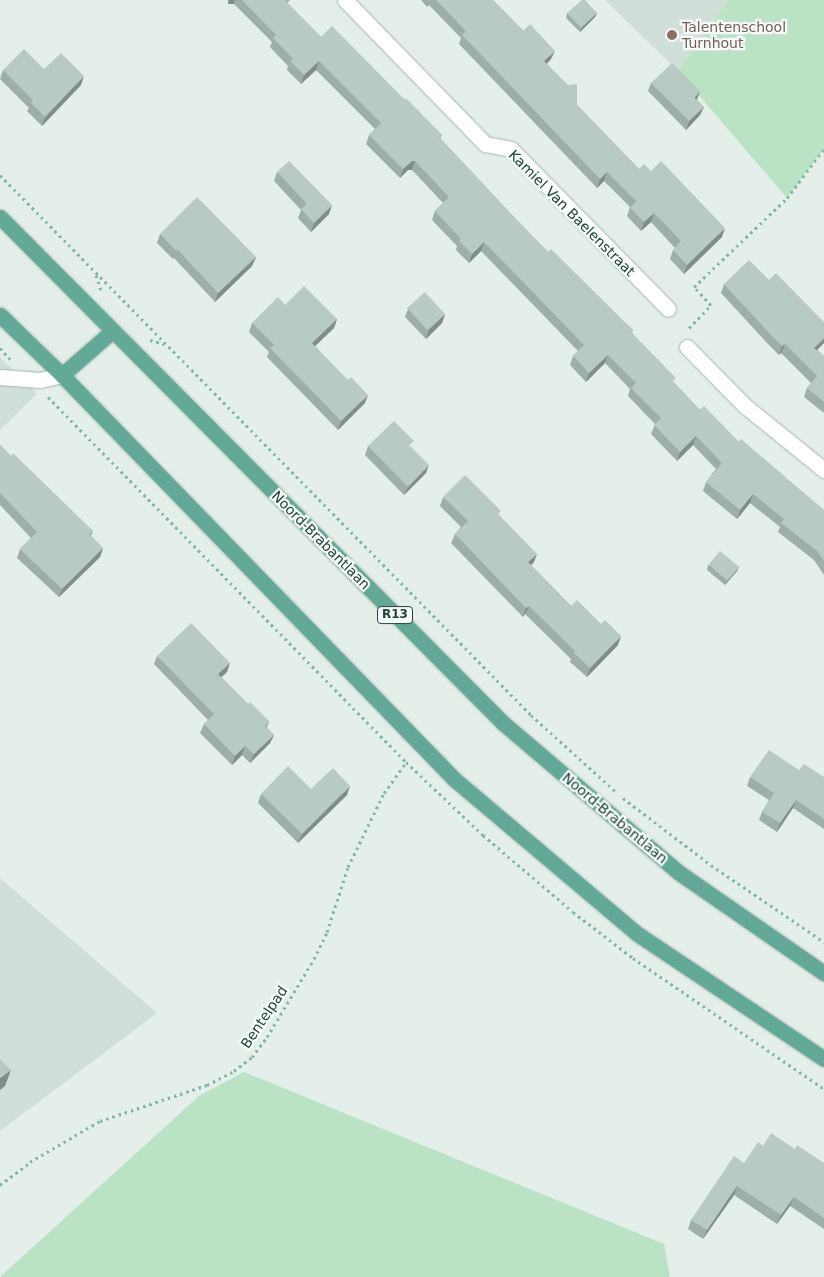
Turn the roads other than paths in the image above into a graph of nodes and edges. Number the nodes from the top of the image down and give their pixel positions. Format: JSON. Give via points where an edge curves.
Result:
{"nodes":[{"id":1,"x":345,"y":0,"type":"edge"},
{"id":2,"x":0,"y":216,"type":"edge"},
{"id":3,"x":668,"y":309,"type":"dead end"},
{"id":4,"x":0,"y":315,"type":"edge"},
{"id":5,"x":112,"y":331,"type":"junction"},
{"id":6,"x":687,"y":347,"type":"road end"},
{"id":7,"x":62,"y":375,"type":"junction"},
{"id":8,"x":0,"y":377,"type":"edge"},
{"id":9,"x":824,"y":470,"type":"edge"},
{"id":10,"x":824,"y":973,"type":"edge"},
{"id":11,"x":824,"y":1059,"type":"edge"}],
"edges":[{"from":1,"to":3,"type":"street","name":"Kamiel Van Baelenstraat","via":[[485,144],[511,150]]},
{"from":2,"to":5,"type":"main road","name":"Noord-Brabantlaan","number":"R13"},
{"from":4,"to":7,"type":"main road"},
{"from":5,"to":7,"type":"main road"},
{"from":5,"to":10,"type":"main road","name":"Noord-Brabantlaan","number":"R13","via":[[503,723],[678,872]]},
{"from":6,"to":9,"type":"street","via":[[745,406]]},
{"from":7,"to":8,"type":"street","via":[[40,380]]},
{"from":7,"to":11,"type":"main road","via":[[454,779],[636,933]]}]}
